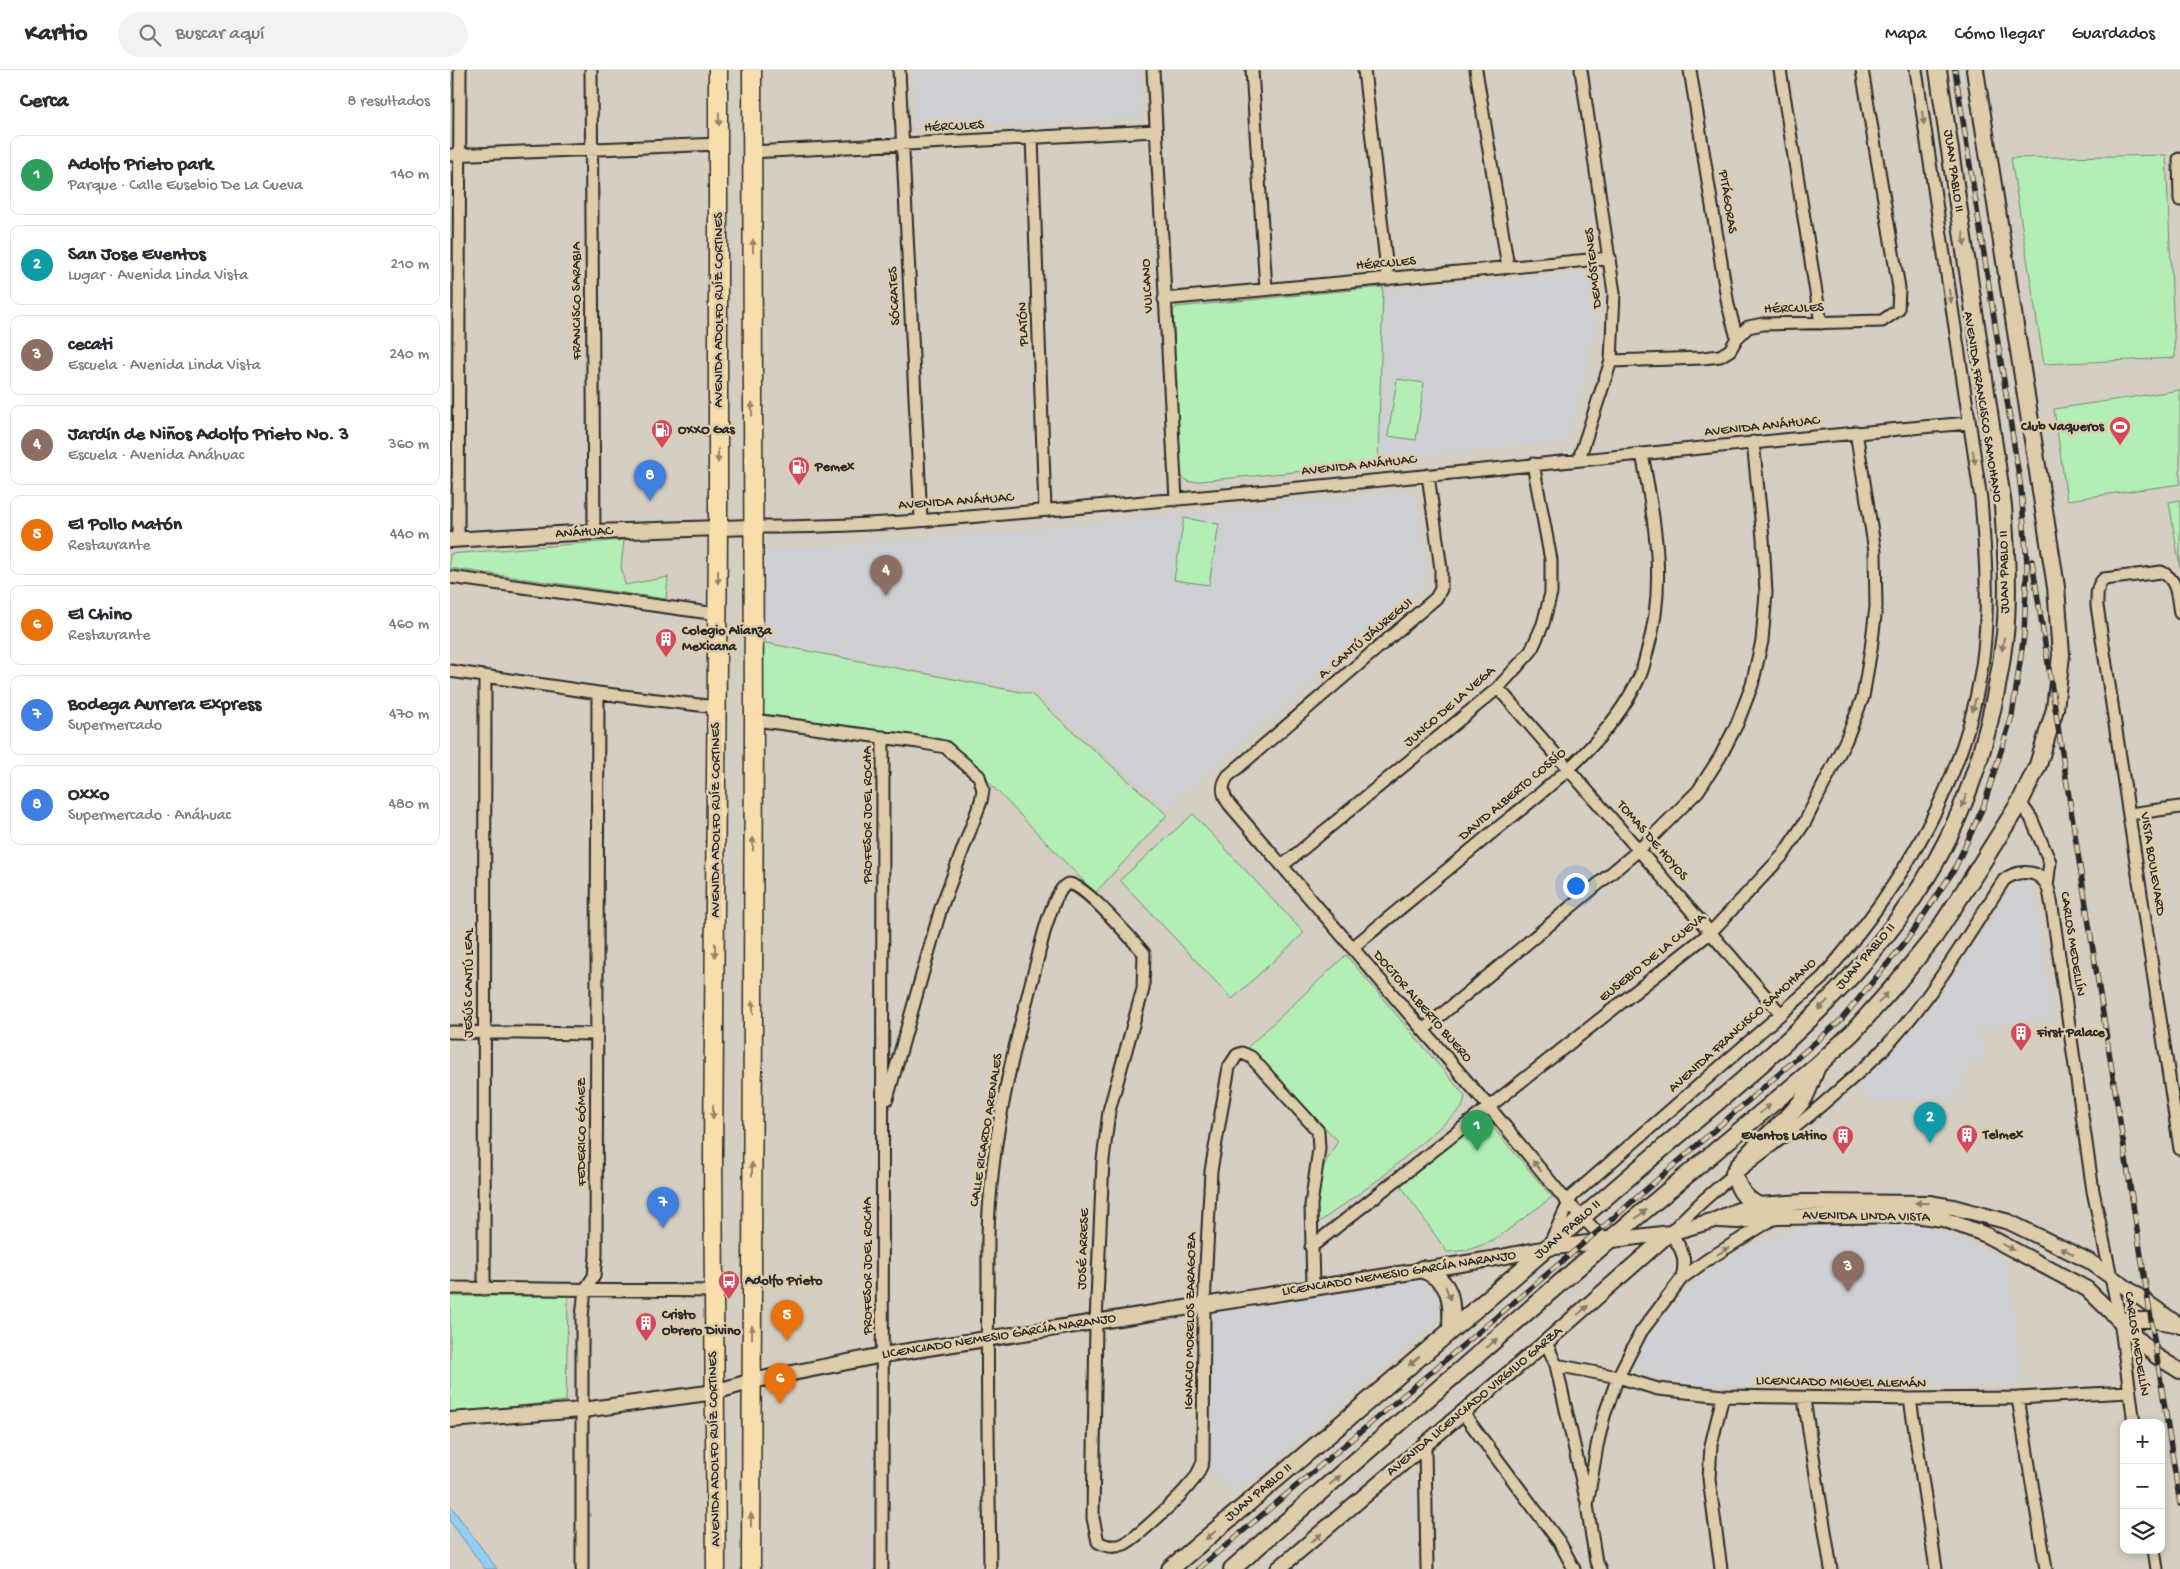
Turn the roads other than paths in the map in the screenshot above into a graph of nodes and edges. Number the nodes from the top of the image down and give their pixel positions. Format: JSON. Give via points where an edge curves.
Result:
{"nodes":[{"id":1,"x":460,"y":70,"type":"edge"},
{"id":2,"x":591,"y":70,"type":"edge"},
{"id":3,"x":718,"y":70,"type":"edge"},
{"id":4,"x":752,"y":70,"type":"edge"},
{"id":5,"x":899,"y":70,"type":"edge"},
{"id":6,"x":1153,"y":70,"type":"edge"},
{"id":7,"x":1252,"y":70,"type":"edge"},
{"id":8,"x":1364,"y":70,"type":"edge"},
{"id":9,"x":1476,"y":70,"type":"edge"},
{"id":10,"x":1581,"y":70,"type":"edge"},
{"id":11,"x":1690,"y":70,"type":"edge"},
{"id":12,"x":1780,"y":70,"type":"edge"},
{"id":13,"x":1862,"y":70,"type":"edge"},
{"id":14,"x":1916,"y":70,"type":"edge"},
{"id":15,"x":1938,"y":70,"type":"edge"},
{"id":16,"x":1975,"y":70,"type":"edge"},
{"id":17,"x":1156,"y":131,"type":"junction"},
{"id":18,"x":1032,"y":137,"type":"junction"},
{"id":19,"x":719,"y":144,"type":"junction"},
{"id":20,"x":903,"y":145,"type":"junction"},
{"id":21,"x":591,"y":150,"type":"junction"},
{"id":22,"x":753,"y":152,"type":"junction"},
{"id":23,"x":455,"y":155,"type":"edge"},
{"id":24,"x":2179,"y":159,"type":"edge"},
{"id":25,"x":2180,"y":199,"type":"edge"},
{"id":26,"x":1610,"y":258,"type":"junction"},
{"id":27,"x":1508,"y":267,"type":"junction"},
{"id":28,"x":1388,"y":279,"type":"junction"},
{"id":29,"x":1266,"y":289,"type":"junction"},
{"id":30,"x":1164,"y":299,"type":"junction"},
{"id":31,"x":1821,"y":323,"type":"junction"},
{"id":32,"x":1737,"y":338,"type":"junction"},
{"id":33,"x":1610,"y":361,"type":"junction"},
{"id":34,"x":1968,"y":424,"type":"junction"},
{"id":35,"x":1856,"y":432,"type":"junction"},
{"id":36,"x":1753,"y":442,"type":"junction"},
{"id":37,"x":1642,"y":454,"type":"junction"},
{"id":38,"x":1580,"y":459,"type":"junction"},
{"id":39,"x":1533,"y":464,"type":"junction"},
{"id":40,"x":1428,"y":475,"type":"junction"},
{"id":41,"x":1176,"y":500,"type":"junction"},
{"id":42,"x":1045,"y":510,"type":"junction"},
{"id":43,"x":921,"y":520,"type":"junction"},
{"id":44,"x":752,"y":527,"type":"junction"},
{"id":45,"x":718,"y":529,"type":"junction"},
{"id":46,"x":594,"y":532,"type":"junction"},
{"id":47,"x":454,"y":540,"type":"edge"},
{"id":48,"x":450,"y":578,"type":"edge"},
{"id":49,"x":2180,"y":613,"type":"edge"},
{"id":50,"x":717,"y":614,"type":"junction"},
{"id":51,"x":450,"y":671,"type":"edge"},
{"id":52,"x":485,"y":677,"type":"junction"},
{"id":53,"x":1498,"y":688,"type":"junction"},
{"id":54,"x":598,"y":693,"type":"junction"},
{"id":55,"x":716,"y":707,"type":"junction"},
{"id":56,"x":754,"y":720,"type":"junction"},
{"id":57,"x":883,"y":737,"type":"junction"},
{"id":58,"x":1570,"y":769,"type":"junction"},
{"id":59,"x":1222,"y":786,"type":"joint"},
{"id":60,"x":2020,"y":802,"type":"junction"},
{"id":61,"x":2180,"y":807,"type":"edge"},
{"id":62,"x":2130,"y":814,"type":"junction"},
{"id":63,"x":1640,"y":850,"type":"junction"},
{"id":64,"x":1282,"y":866,"type":"junction"},
{"id":65,"x":2047,"y":886,"type":"junction"},
{"id":66,"x":1711,"y":932,"type":"junction"},
{"id":67,"x":1352,"y":948,"type":"junction"},
{"id":68,"x":1144,"y":953,"type":"joint"},
{"id":69,"x":1781,"y":1014,"type":"junction"},
{"id":70,"x":1423,"y":1030,"type":"junction"},
{"id":71,"x":450,"y":1032,"type":"edge"},
{"id":72,"x":484,"y":1033,"type":"junction"},
{"id":73,"x":597,"y":1034,"type":"junction"},
{"id":74,"x":1817,"y":1066,"type":"junction"},
{"id":75,"x":1489,"y":1107,"type":"junction"},
{"id":76,"x":884,"y":1113,"type":"junction"},
{"id":77,"x":2180,"y":1149,"type":"edge"},
{"id":78,"x":1734,"y":1173,"type":"junction"},
{"id":79,"x":1568,"y":1203,"type":"junction"},
{"id":80,"x":1757,"y":1205,"type":"junction"},
{"id":81,"x":1778,"y":1216,"type":"junction"},
{"id":82,"x":1582,"y":1218,"type":"junction"},
{"id":83,"x":1715,"y":1220,"type":"junction"},
{"id":84,"x":1670,"y":1233,"type":"junction"},
{"id":85,"x":1607,"y":1242,"type":"junction"},
{"id":86,"x":1311,"y":1247,"type":"junction"},
{"id":87,"x":1547,"y":1248,"type":"junction"},
{"id":88,"x":1422,"y":1270,"type":"junction"},
{"id":89,"x":2109,"y":1275,"type":"junction"},
{"id":90,"x":1682,"y":1278,"type":"junction"},
{"id":91,"x":450,"y":1288,"type":"edge"},
{"id":92,"x":484,"y":1288,"type":"junction"},
{"id":93,"x":1313,"y":1288,"type":"junction"},
{"id":94,"x":585,"y":1290,"type":"junction"},
{"id":95,"x":713,"y":1291,"type":"junction"},
{"id":96,"x":1204,"y":1305,"type":"junction"},
{"id":97,"x":2120,"y":1320,"type":"junction"},
{"id":98,"x":1096,"y":1322,"type":"junction"},
{"id":99,"x":2178,"y":1325,"type":"edge"},
{"id":100,"x":1452,"y":1330,"type":"junction"},
{"id":101,"x":986,"y":1338,"type":"junction"},
{"id":102,"x":1546,"y":1342,"type":"junction"},
{"id":103,"x":883,"y":1355,"type":"junction"},
{"id":104,"x":1556,"y":1365,"type":"junction"},
{"id":105,"x":2180,"y":1372,"type":"edge"},
{"id":106,"x":1618,"y":1377,"type":"junction"},
{"id":107,"x":752,"y":1381,"type":"junction"},
{"id":108,"x":715,"y":1392,"type":"junction"},
{"id":109,"x":2129,"y":1392,"type":"junction"},
{"id":110,"x":1723,"y":1396,"type":"junction"},
{"id":111,"x":2018,"y":1398,"type":"junction"},
{"id":112,"x":1804,"y":1399,"type":"junction"},
{"id":113,"x":1910,"y":1399,"type":"junction"},
{"id":114,"x":583,"y":1410,"type":"junction"},
{"id":115,"x":1462,"y":1412,"type":"junction"},
{"id":116,"x":2133,"y":1419,"type":"edge"},
{"id":117,"x":450,"y":1420,"type":"edge"},
{"id":118,"x":1425,"y":1446,"type":"junction"},
{"id":119,"x":1587,"y":1505,"type":"junction"},
{"id":120,"x":1105,"y":1546,"type":"joint"},
{"id":121,"x":2154,"y":1554,"type":"edge"},
{"id":122,"x":1596,"y":1567,"type":"edge"},
{"id":123,"x":582,"y":1569,"type":"edge"},
{"id":124,"x":716,"y":1569,"type":"edge"},
{"id":125,"x":751,"y":1569,"type":"edge"},
{"id":126,"x":882,"y":1569,"type":"edge"},
{"id":127,"x":990,"y":1569,"type":"edge"},
{"id":128,"x":1170,"y":1569,"type":"edge"},
{"id":129,"x":1232,"y":1569,"type":"edge"},
{"id":130,"x":1278,"y":1569,"type":"edge"},
{"id":131,"x":1427,"y":1569,"type":"edge"},
{"id":132,"x":1574,"y":1569,"type":"edge"},
{"id":133,"x":1721,"y":1569,"type":"edge"},
{"id":134,"x":1831,"y":1569,"type":"edge"},
{"id":135,"x":1936,"y":1569,"type":"edge"},
{"id":136,"x":2046,"y":1569,"type":"edge"},
{"id":137,"x":2156,"y":1569,"type":"edge"}],
"edges":[{"from":1,"to":23,"type":"street"},
{"from":2,"to":21,"type":"street","name":"FRANCISCO SARABIA"},
{"from":3,"to":19,"type":"main road","name":"AVENIDA ADOLFO RUÍZ CORTINES","one_way":true},
{"from":4,"to":22,"type":"main road"},
{"from":5,"to":20,"type":"street","name":"SÓCRATES"},
{"from":6,"to":17,"type":"street","name":"VULCANO"},
{"from":7,"to":29,"type":"street"},
{"from":8,"to":28,"type":"street"},
{"from":9,"to":27,"type":"street"},
{"from":10,"to":26,"type":"street","name":"DEMÓSTENES"},
{"from":11,"to":32,"type":"street","name":"PITÁGORAS","via":[[1728,305]]},
{"from":12,"to":31,"type":"street"},
{"from":13,"to":31,"type":"street","name":"HÉRCULES","via":[[1899,288],[1898,310],[1882,321]]},
{"from":14,"to":34,"type":"street","name":"AVENIDA FRANCISCO SAMOHANO","one_way":true},
{"from":15,"to":82,"type":"main road","name":"JUAN PABLO II","one_way":true,"via":[[2003,506],[2007,567],[2005,631],[1996,693],[1982,750],[1961,808],[1936,861],[1900,918],[1863,965],[1773,1053]]},
{"from":16,"to":60,"type":"main road","via":[[2056,587],[2060,655],[2055,709],[2038,765]]},
{"from":17,"to":18,"type":"street","name":"HÉRCULES"},
{"from":17,"to":30,"type":"street","name":"VULCANO"},
{"from":18,"to":20,"type":"street","name":"HÉRCULES"},
{"from":18,"to":42,"type":"street","name":"PLATÓN"},
{"from":19,"to":21,"type":"street"},
{"from":19,"to":45,"type":"main road","name":"AVENIDA ADOLFO RUÍZ CORTINES","one_way":true},
{"from":20,"to":22,"type":"street","name":"HÉRCULES"},
{"from":20,"to":43,"type":"street","name":"SÓCRATES"},
{"from":21,"to":23,"type":"street"},
{"from":21,"to":46,"type":"street","name":"FRANCISCO SARABIA"},
{"from":44,"to":22,"type":"main road","one_way":true},
{"from":23,"to":47,"type":"street"},
{"from":24,"to":25,"type":"street"},
{"from":26,"to":27,"type":"street","name":"HÉRCULES"},
{"from":26,"to":33,"type":"street","name":"DEMÓSTENES","via":[[1614,293]]},
{"from":27,"to":28,"type":"street","name":"HÉRCULES"},
{"from":28,"to":29,"type":"street","name":"HÉRCULES"},
{"from":29,"to":30,"type":"street","name":"HÉRCULES"},
{"from":30,"to":41,"type":"street","name":"VULCANO"},
{"from":31,"to":32,"type":"street","name":"HÉRCULES","via":[[1763,324],[1748,328]]},
{"from":32,"to":33,"type":"street","name":"HÉRCULES","via":[[1730,350],[1720,356]]},
{"from":33,"to":38,"type":"street","name":"DEMÓSTENES"},
{"from":34,"to":35,"type":"street","name":"AVENIDA ANÁHUAC"},
{"from":34,"to":69,"type":"street","name":"AVENIDA FRANCISCO SAMOHANO","one_way":true,"via":[[1982,507],[1986,613],[1979,684],[1964,741],[1948,787],[1901,875],[1850,946],[1822,978]]},
{"from":35,"to":36,"type":"street","name":"AVENIDA ANÁHUAC"},
{"from":35,"to":66,"type":"street","name":"EUSEBIO DE LA CUEVA","via":[[1875,552],[1876,607],[1863,697],[1846,740],[1805,822],[1783,855]]},
{"from":36,"to":37,"type":"street","name":"AVENIDA ANÁHUAC"},
{"from":36,"to":63,"type":"street","via":[[1766,593],[1762,641],[1752,685],[1737,724],[1698,791]]},
{"from":37,"to":38,"type":"street","name":"AVENIDA ANÁHUAC"},
{"from":37,"to":58,"type":"street","name":"DAVID ALBERTO COSSÍO","via":[[1654,513],[1657,554],[1658,595],[1653,633],[1640,677],[1618,714]]},
{"from":38,"to":39,"type":"street","name":"AVENIDA ANÁHUAC"},
{"from":39,"to":40,"type":"street","name":"AVENIDA ANÁHUAC"},
{"from":39,"to":53,"type":"street","name":"JUNCO DE LA VEGA","via":[[1551,560],[1551,593],[1543,624],[1531,651]]},
{"from":40,"to":41,"type":"street","name":"AVENIDA ANÁHUAC"},
{"from":40,"to":59,"type":"street","name":"A. CANTÚ JÁUREGUI","via":[[1442,580],[1436,598],[1228,776]]},
{"from":41,"to":42,"type":"street","name":"AVENIDA ANÁHUAC"},
{"from":42,"to":43,"type":"street","name":"AVENIDA ANÁHUAC"},
{"from":43,"to":44,"type":"street","name":"AVENIDA ANÁHUAC","via":[[816,527]]},
{"from":44,"to":45,"type":"street","name":"ANÁHUAC"},
{"from":44,"to":56,"type":"main road"},
{"from":45,"to":46,"type":"street","name":"ANÁHUAC"},
{"from":45,"to":50,"type":"main road","name":"AVENIDA ADOLFO RUÍZ CORTINES","one_way":true},
{"from":46,"to":47,"type":"street","name":"ANÁHUAC"},
{"from":48,"to":50,"type":"street"},
{"from":49,"to":62,"type":"street","name":"VISTA BOULEVARD","via":[[2174,580],[2162,572],[2104,579],[2099,583],[2097,606]]},
{"from":50,"to":55,"type":"main road","name":"AVENIDA ADOLFO RUÍZ CORTINES"},
{"from":51,"to":52,"type":"street"},
{"from":52,"to":54,"type":"street"},
{"from":52,"to":72,"type":"street","name":"JESÚS CANTÚ LEAL"},
{"from":53,"to":58,"type":"street","name":"TOMAS DE HOYOS"},
{"from":53,"to":64,"type":"street","name":"JUNCO DE LA VEGA"},
{"from":54,"to":55,"type":"street"},
{"from":54,"to":73,"type":"street","name":"FEDERICO GÓMEZ"},
{"from":55,"to":95,"type":"main road","name":"AVENIDA ADOLFO RUÍZ CORTINES","one_way":true},
{"from":56,"to":57,"type":"street"},
{"from":107,"to":56,"type":"main road","one_way":true},
{"from":57,"to":76,"type":"street","name":"PROFESOR JOEL ROCHA"},
{"from":57,"to":76,"type":"street","name":"PROFESOR JOEL ROCHA","via":[[945,748],[979,776],[982,790],[981,801],[941,908]]},
{"from":58,"to":63,"type":"street","name":"TOMAS DE HOYOS"},
{"from":58,"to":67,"type":"street","name":"DAVID ALBERTO COSSÍO"},
{"from":59,"to":64,"type":"street","name":"DOCTOR ALBERTO BUERO","via":[[1224,798]]},
{"from":60,"to":65,"type":"street","via":[[2031,818],[2050,862]]},
{"from":74,"to":60,"type":"main road","one_way":true,"via":[[1853,1032],[1934,937]]},
{"from":61,"to":62,"type":"street"},
{"from":62,"to":77,"type":"street","name":"VISTA BOULEVARD"},
{"from":63,"to":66,"type":"street","name":"TOMAS DE HOYOS"},
{"from":63,"to":70,"type":"street"},
{"from":64,"to":67,"type":"street","name":"DOCTOR ALBERTO BUERO"},
{"from":65,"to":78,"type":"street","name":"CARLOS MEDELLÍN","via":[[2030,873],[2018,872],[2004,880],[1919,1007],[1867,1065]]},
{"from":65,"to":89,"type":"street","name":"CARLOS MEDELLÍN","via":[[2061,962],[2093,1191]]},
{"from":66,"to":69,"type":"street","name":"TOMAS DE HOYOS"},
{"from":66,"to":75,"type":"street","name":"EUSEBIO DE LA CUEVA"},
{"from":67,"to":70,"type":"street","name":"DOCTOR ALBERTO BUERO"},
{"from":68,"to":98,"type":"street","name":"JOSÉ ARRESE","via":[[1143,988],[1109,1111],[1103,1160]]},
{"from":68,"to":101,"type":"street","name":"CALLE RICARDO ARENALES","via":[[1086,894],[1072,884],[1062,887],[1044,931],[1008,1073],[990,1198]]},
{"from":69,"to":79,"type":"street","name":"AVENIDA FRANCISCO SAMOHANO","via":[[1572,1196]]},
{"from":70,"to":75,"type":"street","name":"DOCTOR ALBERTO BUERO"},
{"from":71,"to":72,"type":"street"},
{"from":72,"to":73,"type":"street"},
{"from":72,"to":92,"type":"street","name":"JESÚS CANTÚ LEAL"},
{"from":73,"to":94,"type":"street","name":"FEDERICO GÓMEZ","via":[[595,1262],[594,1276]]},
{"from":74,"to":78,"type":"main road","via":[[1805,1096],[1795,1109],[1742,1160]]},
{"from":85,"to":74,"type":"main road","one_way":true},
{"from":79,"to":75,"type":"street","name":"DOCTOR ALBERTO BUERO","one_way":true},
{"from":75,"to":86,"type":"street","name":"EUSEBIO DE LA CUEVA"},
{"from":76,"to":103,"type":"street","name":"PROFESOR JOEL ROCHA"},
{"from":78,"to":80,"type":"main road","via":[[1742,1193]]},
{"from":78,"to":84,"type":"street","name":"CARLOS MEDELLÍN"},
{"from":79,"to":82,"type":"street","name":"DOCTOR ALBERTO BUERO"},
{"from":79,"to":87,"type":"street","name":"AVENIDA FRANCISCO SAMOHANO"},
{"from":80,"to":83,"type":"street","name":"AVENIDA LINDA VISTA"},
{"from":89,"to":80,"type":"street","name":"AVENIDA LINDA VISTA","one_way":true,"via":[[2089,1261],[2009,1222],[1953,1207],[1920,1203]]},
{"from":81,"to":83,"type":"street","name":"AVENIDA LINDA VISTA"},
{"from":90,"to":81,"type":"street","one_way":true},
{"from":81,"to":97,"type":"street","name":"AVENIDA LINDA VISTA","one_way":true,"via":[[1914,1215],[1944,1219],[1984,1234],[2086,1289]]},
{"from":82,"to":85,"type":"street","name":"DOCTOR ALBERTO BUERO"},
{"from":82,"to":87,"type":"main road","name":"JUAN PABLO II"},
{"from":83,"to":84,"type":"street","name":"AVENIDA LINDA VISTA"},
{"from":84,"to":85,"type":"street","name":"AVENIDA LINDA VISTA"},
{"from":84,"to":90,"type":"street","via":[[1685,1260]]},
{"from":102,"to":84,"type":"street","name":"AVENIDA LICENCIADO VIRGILIO GARZA","one_way":true},
{"from":85,"to":87,"type":"street","name":"LICENCIADO NEMESIO GARCÍA NARANJO"},
{"from":129,"to":85,"type":"main road","one_way":true},
{"from":86,"to":93,"type":"street"},
{"from":86,"to":96,"type":"street","name":"IGNACIO MORELOS ZARAGOZA","via":[[1311,1205],[1319,1149],[1318,1131],[1251,1057],[1242,1053],[1229,1067],[1211,1171]]},
{"from":87,"to":88,"type":"street","name":"LICENCIADO NEMESIO GARCÍA NARANJO"},
{"from":87,"to":100,"type":"main road","name":"JUAN PABLO II"},
{"from":88,"to":93,"type":"street","name":"LICENCIADO NEMESIO GARCÍA NARANJO"},
{"from":88,"to":100,"type":"main road","one_way":true,"via":[[1435,1275],[1449,1292]]},
{"from":89,"to":97,"type":"street","name":"CARLOS MEDELLÍN"},
{"from":89,"to":99,"type":"street","name":"AVENIDA LINDA VISTA"},
{"from":90,"to":106,"type":"street","via":[[1642,1332]]},
{"from":91,"to":92,"type":"street"},
{"from":92,"to":94,"type":"street"},
{"from":93,"to":96,"type":"street","name":"LICENCIADO NEMESIO GARCÍA NARANJO"},
{"from":94,"to":95,"type":"street"},
{"from":94,"to":114,"type":"street","name":"FEDERICO GÓMEZ","via":[[582,1316]]},
{"from":95,"to":108,"type":"main road","name":"AVENIDA ADOLFO RUÍZ CORTINES"},
{"from":96,"to":98,"type":"street","name":"LICENCIADO NEMESIO GARCÍA NARANJO"},
{"from":96,"to":120,"type":"street","name":"IGNACIO MORELOS ZARAGOZA","via":[[1203,1461],[1198,1474],[1124,1544]]},
{"from":97,"to":99,"type":"street"},
{"from":97,"to":105,"type":"street","name":"AVENIDA LINDA VISTA","via":[[2156,1356]]},
{"from":97,"to":109,"type":"street","name":"CARLOS MEDELLÍN"},
{"from":98,"to":101,"type":"street","name":"LICENCIADO NEMESIO GARCÍA NARANJO"},
{"from":98,"to":120,"type":"street","name":"JOSÉ ARRESE","via":[[1094,1518],[1098,1542]]},
{"from":100,"to":128,"type":"main road","name":"JUAN PABLO II","one_way":true},
{"from":101,"to":103,"type":"street","name":"LICENCIADO NEMESIO GARCÍA NARANJO"},
{"from":101,"to":127,"type":"street","name":"CALLE RICARDO ARENALES"},
{"from":102,"to":104,"type":"street"},
{"from":102,"to":115,"type":"street","name":"AVENIDA LICENCIADO VIRGILIO GARZA"},
{"from":103,"to":107,"type":"street","name":"LICENCIADO NEMESIO GARCÍA NARANJO"},
{"from":103,"to":126,"type":"street","name":"PROFESOR JOEL ROCHA"},
{"from":104,"to":106,"type":"street","name":"LICENCIADO MIGUEL ALEMÁN"},
{"from":104,"to":119,"type":"street"},
{"from":106,"to":110,"type":"street","name":"LICENCIADO MIGUEL ALEMÁN","via":[[1658,1389]]},
{"from":106,"to":119,"type":"street","via":[[1602,1423]]},
{"from":107,"to":108,"type":"street","name":"LICENCIADO NEMESIO GARCÍA NARANJO"},
{"from":125,"to":107,"type":"main road","one_way":true},
{"from":108,"to":114,"type":"street","name":"LICENCIADO NEMESIO GARCÍA NARANJO"},
{"from":108,"to":124,"type":"main road","name":"AVENIDA ADOLFO RUÍZ CORTINES"},
{"from":109,"to":111,"type":"street","name":"LICENCIADO MIGUEL ALEMÁN"},
{"from":109,"to":116,"type":"street","name":"CARLOS MEDELLÍN"},
{"from":110,"to":112,"type":"street","name":"LICENCIADO MIGUEL ALEMÁN"},
{"from":110,"to":133,"type":"street","via":[[1712,1445],[1709,1479]]},
{"from":111,"to":113,"type":"street","name":"LICENCIADO MIGUEL ALEMÁN"},
{"from":111,"to":136,"type":"street"},
{"from":112,"to":113,"type":"street","name":"LICENCIADO MIGUEL ALEMÁN"},
{"from":112,"to":134,"type":"street"},
{"from":113,"to":135,"type":"street"},
{"from":114,"to":117,"type":"street","name":"LICENCIADO NEMESIO GARCÍA NARANJO"},
{"from":114,"to":123,"type":"street","name":"FEDERICO GÓMEZ"},
{"from":115,"to":118,"type":"street","name":"AVENIDA LICENCIADO VIRGILIO GARZA"},
{"from":115,"to":132,"type":"street","via":[[1560,1543]]},
{"from":130,"to":118,"type":"street","name":"AVENIDA LICENCIADO VIRGILIO GARZA","one_way":true},
{"from":118,"to":131,"type":"street"},
{"from":119,"to":122,"type":"street"},
{"from":121,"to":137,"type":"street"}]}
